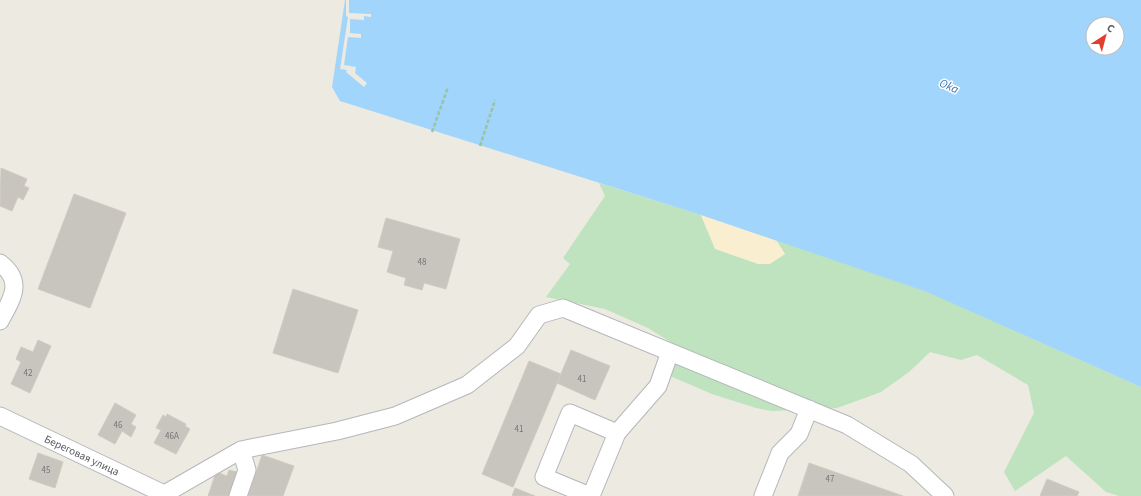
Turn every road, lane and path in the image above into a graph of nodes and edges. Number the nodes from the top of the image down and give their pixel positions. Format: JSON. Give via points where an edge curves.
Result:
{"nodes":[{"id":1,"x":448,"y":87,"type":"dead end"},
{"id":2,"x":495,"y":100,"type":"dead end"},
{"id":3,"x":432,"y":132,"type":"dead end"},
{"id":4,"x":480,"y":146,"type":"dead end"},
{"id":5,"x":0,"y":264,"type":"edge"},
{"id":6,"x":0,"y":321,"type":"edge"},
{"id":7,"x":670,"y":352,"type":"junction"},
{"id":8,"x":809,"y":409,"type":"junction"},
{"id":9,"x":0,"y":416,"type":"edge"},
{"id":10,"x":617,"y":433,"type":"junction"},
{"id":11,"x":241,"y":450,"type":"junction"},
{"id":12,"x":162,"y":495,"type":"edge"},
{"id":13,"x":238,"y":496,"type":"edge"},
{"id":14,"x":591,"y":496,"type":"edge"},
{"id":15,"x":763,"y":496,"type":"edge"},
{"id":16,"x":945,"y":496,"type":"edge"}],
"edges":[{"from":1,"to":3,"type":"path"},
{"from":2,"to":4,"type":"path"},
{"from":5,"to":6,"type":"street","via":[[14,280],[14,294]]},
{"from":7,"to":8,"type":"street"},
{"from":7,"to":10,"type":"street","via":[[658,386]]},
{"from":7,"to":11,"type":"street","via":[[563,308],[539,315],[517,346],[467,385],[395,416],[337,432]]},
{"from":8,"to":15,"type":"street","via":[[799,434],[780,453]]},
{"from":8,"to":16,"type":"street","via":[[847,425],[911,464]]},
{"from":9,"to":12,"type":"street","name":"Береговая улица"},
{"from":10,"to":14,"type":"street"},
{"from":10,"to":14,"type":"street","via":[[570,413],[544,477]]},
{"from":11,"to":12,"type":"street"},
{"from":11,"to":13,"type":"street","via":[[247,470]]}]}
